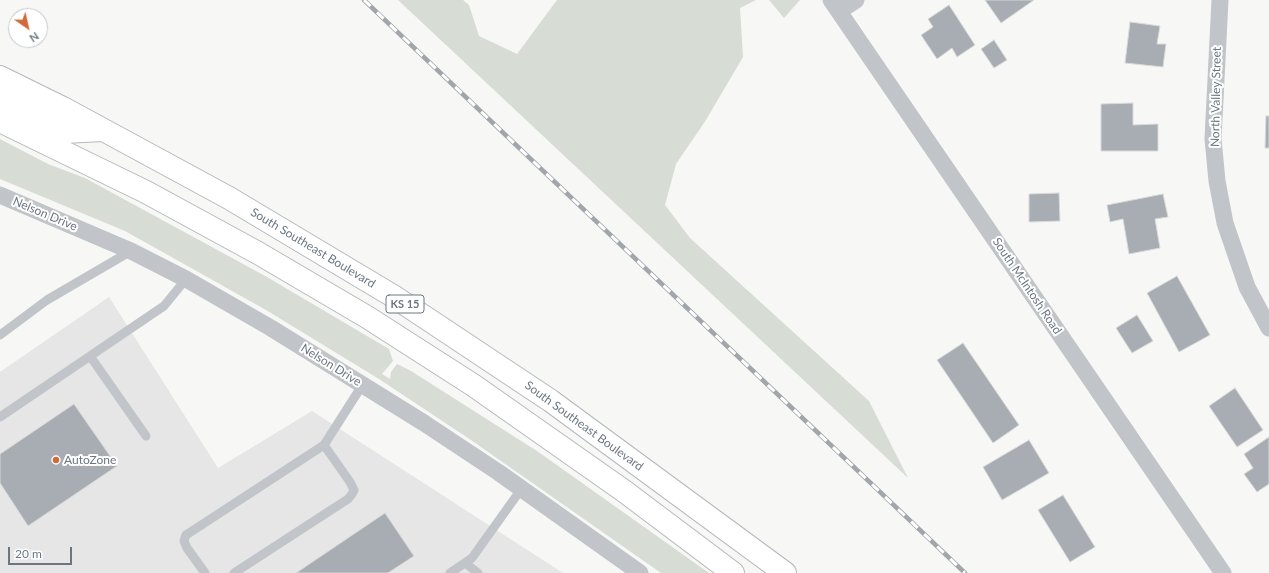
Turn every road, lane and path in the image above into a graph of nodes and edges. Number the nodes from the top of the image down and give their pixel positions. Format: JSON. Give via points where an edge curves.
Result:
{"nodes":[{"id":1,"x":856,"y":0,"type":"edge"},
{"id":2,"x":1220,"y":0,"type":"edge"},
{"id":3,"x":835,"y":6,"type":"edge"},
{"id":4,"x":0,"y":77,"type":"edge"},
{"id":5,"x":0,"y":99,"type":"edge"},
{"id":6,"x":0,"y":121,"type":"edge"},
{"id":7,"x":103,"y":130,"type":"junction"},
{"id":8,"x":0,"y":195,"type":"edge"},
{"id":9,"x":131,"y":251,"type":"junction"},
{"id":10,"x":186,"y":279,"type":"junction"},
{"id":11,"x":1269,"y":328,"type":"edge"},
{"id":12,"x":0,"y":334,"type":"edge"},
{"id":13,"x":90,"y":356,"type":"junction"},
{"id":14,"x":363,"y":384,"type":"junction"},
{"id":15,"x":0,"y":417,"type":"edge"},
{"id":16,"x":146,"y":436,"type":"dead end"},
{"id":17,"x":324,"y":445,"type":"junction"},
{"id":18,"x":522,"y":488,"type":"junction"},
{"id":19,"x":464,"y":563,"type":"junction"},
{"id":20,"x":205,"y":573,"type":"edge"},
{"id":21,"x":234,"y":573,"type":"edge"},
{"id":22,"x":450,"y":573,"type":"edge"},
{"id":23,"x":478,"y":573,"type":"edge"},
{"id":24,"x":640,"y":573,"type":"edge"},
{"id":25,"x":733,"y":573,"type":"edge"},
{"id":26,"x":785,"y":573,"type":"edge"},
{"id":27,"x":1223,"y":573,"type":"edge"}],
"edges":[{"from":1,"to":3,"type":"street"},
{"from":2,"to":11,"type":"street","name":"North Valley Street","via":[[1213,138],[1217,181],[1225,223],[1247,288]]},
{"from":3,"to":27,"type":"street","name":"South McIntosh Road"},
{"from":4,"to":7,"type":"main road","name":"South Southeast Boulevard","number":"KS 15"},
{"from":5,"to":7,"type":"main road","via":[[64,132]]},
{"from":6,"to":25,"type":"main road","number":"KS 15","via":[[146,192],[258,253],[367,317],[480,390],[624,491]]},
{"from":7,"to":26,"type":"main road","name":"South Southeast Boulevard","number":"KS 15","via":[[312,246],[465,343],[551,401]]},
{"from":8,"to":9,"type":"street","name":"Nelson Drive"},
{"from":9,"to":10,"type":"street","name":"Nelson Drive"},
{"from":9,"to":12,"type":"lane","via":[[47,300]]},
{"from":10,"to":13,"type":"lane","via":[[164,306]]},
{"from":10,"to":14,"type":"street","name":"Nelson Drive"},
{"from":13,"to":15,"type":"lane"},
{"from":13,"to":16,"type":"lane"},
{"from":14,"to":17,"type":"lane"},
{"from":14,"to":18,"type":"street","name":"Nelson Drive"},
{"from":17,"to":20,"type":"lane","via":[[186,536],[184,541],[187,548]]},
{"from":17,"to":21,"type":"lane","via":[[350,482],[354,490],[352,494]]},
{"from":18,"to":19,"type":"lane","via":[[472,558]]},
{"from":18,"to":24,"type":"street","name":"Nelson Drive"},
{"from":19,"to":22,"type":"lane"},
{"from":19,"to":23,"type":"lane"}]}
